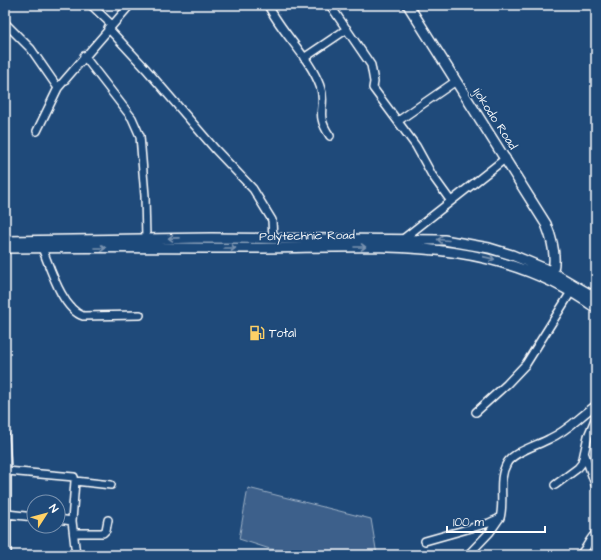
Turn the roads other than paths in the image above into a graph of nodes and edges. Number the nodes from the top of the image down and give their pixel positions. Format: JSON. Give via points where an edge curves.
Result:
{"nodes":[{"id":1,"x":91,"y":5,"type":"edge"},
{"id":2,"x":130,"y":5,"type":"edge"},
{"id":3,"x":268,"y":5,"type":"edge"},
{"id":4,"x":330,"y":5,"type":"edge"},
{"id":5,"x":408,"y":5,"type":"edge"},
{"id":6,"x":5,"y":22,"type":"edge"},
{"id":7,"x":110,"y":27,"type":"junction"},
{"id":8,"x":347,"y":29,"type":"junction"},
{"id":9,"x":84,"y":56,"type":"junction"},
{"id":10,"x":304,"y":58,"type":"junction"},
{"id":11,"x":456,"y":81,"type":"junction"},
{"id":12,"x":58,"y":88,"type":"junction"},
{"id":13,"x":398,"y":121,"type":"junction"},
{"id":14,"x":37,"y":131,"type":"dead end"},
{"id":15,"x":330,"y":136,"type":"dead end"},
{"id":16,"x":506,"y":158,"type":"junction"},
{"id":17,"x":450,"y":200,"type":"junction"},
{"id":18,"x":146,"y":239,"type":"junction"},
{"id":19,"x":273,"y":239,"type":"junction"},
{"id":20,"x":403,"y":239,"type":"junction"},
{"id":21,"x":5,"y":241,"type":"edge"},
{"id":22,"x":5,"y":248,"type":"edge"},
{"id":23,"x":42,"y":248,"type":"junction"},
{"id":24,"x":552,"y":250,"type":"junction"},
{"id":25,"x":542,"y":271,"type":"junction"},
{"id":26,"x":551,"y":276,"type":"junction"},
{"id":27,"x":571,"y":292,"type":"junction"},
{"id":28,"x":596,"y":298,"type":"edge"},
{"id":29,"x":596,"y":308,"type":"edge"},
{"id":30,"x":140,"y":315,"type":"dead end"},
{"id":31,"x":596,"y":405,"type":"edge"},
{"id":32,"x":476,"y":412,"type":"dead end"},
{"id":33,"x":596,"y":417,"type":"edge"},
{"id":34,"x":5,"y":435,"type":"edge"},
{"id":35,"x":585,"y":453,"type":"junction"},
{"id":36,"x":7,"y":471,"type":"junction"},
{"id":37,"x":75,"y":481,"type":"junction"},
{"id":38,"x":111,"y":485,"type":"dead end"},
{"id":39,"x":555,"y":485,"type":"dead end"},
{"id":40,"x":596,"y":487,"type":"edge"},
{"id":41,"x":7,"y":514,"type":"junction"},
{"id":42,"x":26,"y":516,"type":"edge"},
{"id":43,"x":500,"y":518,"type":"junction"},
{"id":44,"x":66,"y":520,"type":"edge"},
{"id":45,"x":108,"y":520,"type":"dead end"},
{"id":46,"x":72,"y":521,"type":"junction"},
{"id":47,"x":74,"y":533,"type":"junction"},
{"id":48,"x":596,"y":533,"type":"edge"},
{"id":49,"x":425,"y":541,"type":"dead end"},
{"id":50,"x":583,"y":554,"type":"edge"},
{"id":51,"x":6,"y":555,"type":"edge"},
{"id":52,"x":76,"y":555,"type":"edge"},
{"id":53,"x":468,"y":555,"type":"edge"}],
"edges":[{"from":1,"to":7,"type":"street"},
{"from":2,"to":7,"type":"street"},
{"from":3,"to":10,"type":"street"},
{"from":4,"to":8,"type":"street"},
{"from":5,"to":11,"type":"main road","name":"Ijokodo Road"},
{"from":6,"to":12,"type":"street","via":[[31,49]]},
{"from":7,"to":9,"type":"street"},
{"from":7,"to":19,"type":"street","via":[[215,149],[253,189],[272,220]]},
{"from":8,"to":10,"type":"street"},
{"from":8,"to":13,"type":"street","via":[[371,65],[374,82],[372,88]]},
{"from":9,"to":12,"type":"street"},
{"from":9,"to":18,"type":"street","via":[[132,118],[140,136]]},
{"from":10,"to":15,"type":"street","via":[[320,86],[322,125]]},
{"from":11,"to":13,"type":"street"},
{"from":11,"to":16,"type":"main road","name":"Ijokodo Road"},
{"from":12,"to":14,"type":"street"},
{"from":13,"to":17,"type":"street"},
{"from":16,"to":17,"type":"street"},
{"from":16,"to":24,"type":"main road","name":"Ijokodo Road","via":[[546,224],[552,241]]},
{"from":17,"to":20,"type":"street"},
{"from":19,"to":18,"type":"main road","name":"Polytechnic Road","one_way":true},
{"from":18,"to":21,"type":"main road","name":"Polytechnic Road"},
{"from":19,"to":20,"type":"main road","name":"Polytechnic Road"},
{"from":25,"to":20,"type":"main road","name":"Polytechnic Road","one_way":true,"via":[[489,248],[444,240]]},
{"from":22,"to":23,"type":"main road","name":"Polytechnic Road"},
{"from":23,"to":25,"type":"main road","name":"Polytechnic Road","one_way":true,"via":[[418,248],[448,250]]},
{"from":23,"to":30,"type":"street","via":[[60,292],[76,314]]},
{"from":24,"to":25,"type":"main road"},
{"from":24,"to":26,"type":"main road","name":"Ijokodo Road"},
{"from":25,"to":26,"type":"main road","name":"Polytechnic Road"},
{"from":26,"to":27,"type":"main road","name":"Polytechnic Road"},
{"from":26,"to":28,"type":"main road","name":"Polytechnic Road"},
{"from":27,"to":29,"type":"main road","name":"Polytechnic Road"},
{"from":27,"to":32,"type":"street","via":[[526,364]]},
{"from":31,"to":43,"type":"street","via":[[570,428],[507,462],[502,483],[503,503]]},
{"from":33,"to":35,"type":"street","via":[[588,436]]},
{"from":34,"to":36,"type":"street"},
{"from":35,"to":39,"type":"street","via":[[578,468]]},
{"from":35,"to":40,"type":"street"},
{"from":36,"to":37,"type":"street","via":[[72,476]]},
{"from":36,"to":41,"type":"street"},
{"from":37,"to":38,"type":"street"},
{"from":37,"to":46,"type":"street"},
{"from":41,"to":42,"type":"street"},
{"from":41,"to":51,"type":"street"},
{"from":43,"to":49,"type":"street"},
{"from":43,"to":53,"type":"street"},
{"from":44,"to":46,"type":"street"},
{"from":45,"to":47,"type":"street","via":[[103,533]]},
{"from":46,"to":47,"type":"street"},
{"from":47,"to":52,"type":"street"},
{"from":48,"to":50,"type":"street","via":[[590,538]]}]}
